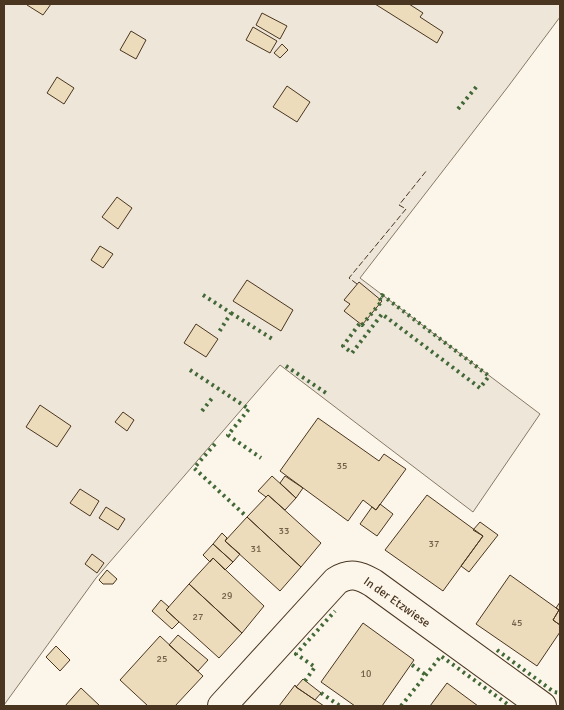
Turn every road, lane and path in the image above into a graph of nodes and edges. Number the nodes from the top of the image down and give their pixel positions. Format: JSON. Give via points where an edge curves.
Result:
{"nodes":[{"id":1,"x":222,"y":706,"type":"edge"},
{"id":2,"x":542,"y":706,"type":"edge"}],
"edges":[{"from":1,"to":2,"type":"street","name":"In der Etzwiese","via":[[336,581],[354,574],[373,583]]}]}
